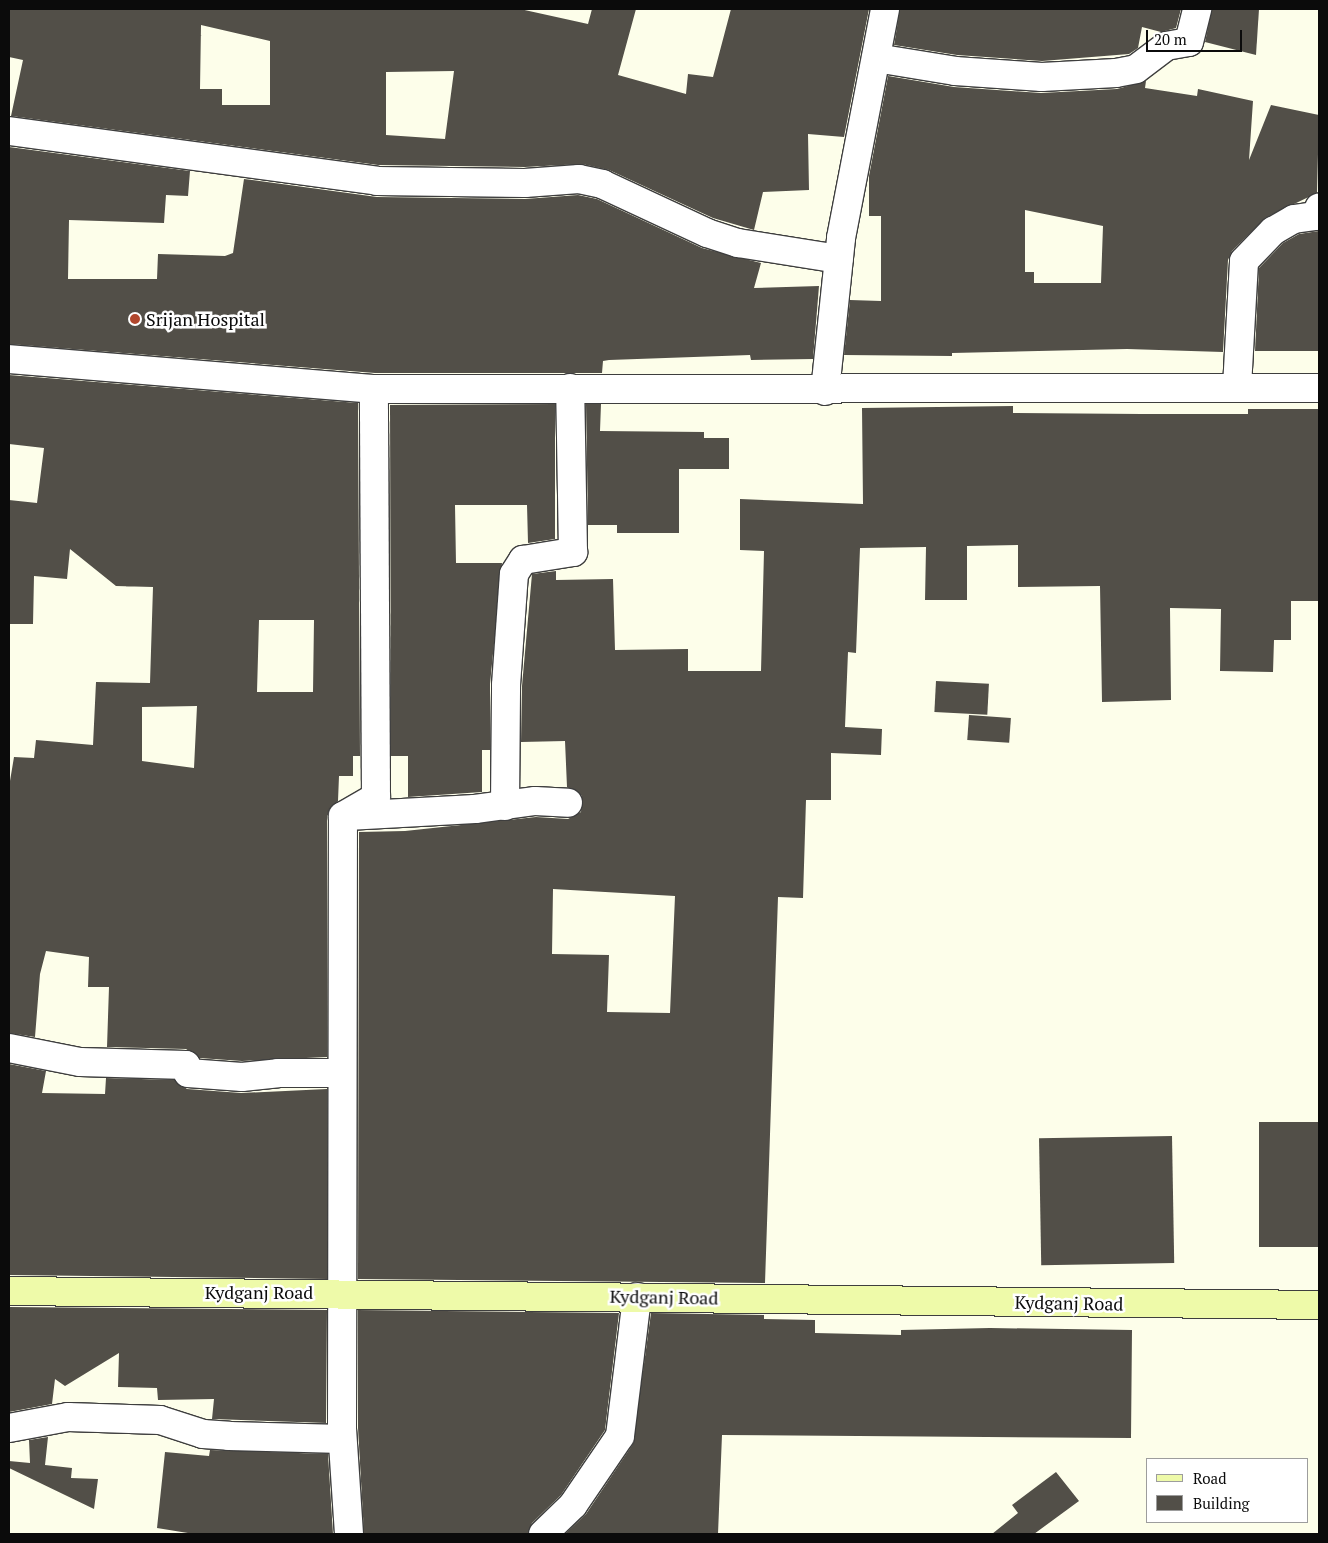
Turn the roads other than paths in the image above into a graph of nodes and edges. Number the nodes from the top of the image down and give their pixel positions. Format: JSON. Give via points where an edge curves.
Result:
{"nodes":[{"id":1,"x":885,"y":9,"type":"edge"},
{"id":2,"x":1197,"y":9,"type":"edge"},
{"id":3,"x":876,"y":58,"type":"junction"},
{"id":4,"x":9,"y":131,"type":"edge"},
{"id":5,"x":1318,"y":214,"type":"edge"},
{"id":6,"x":839,"y":259,"type":"junction"},
{"id":7,"x":9,"y":359,"type":"edge"},
{"id":8,"x":1237,"y":387,"type":"junction"},
{"id":9,"x":570,"y":388,"type":"junction"},
{"id":10,"x":1319,"y":388,"type":"edge"},
{"id":11,"x":374,"y":389,"type":"junction"},
{"id":12,"x":825,"y":391,"type":"junction"},
{"id":13,"x":568,"y":804,"type":"dead end"},
{"id":14,"x":505,"y":806,"type":"junction"},
{"id":15,"x":343,"y":816,"type":"junction"},
{"id":16,"x":9,"y":1048,"type":"edge"},
{"id":17,"x":342,"y":1073,"type":"junction"},
{"id":18,"x":9,"y":1291,"type":"edge"},
{"id":19,"x":341,"y":1292,"type":"junction"},
{"id":20,"x":637,"y":1297,"type":"junction"},
{"id":21,"x":1319,"y":1304,"type":"edge"},
{"id":22,"x":9,"y":1428,"type":"edge"},
{"id":23,"x":342,"y":1438,"type":"junction"},
{"id":24,"x":349,"y":1534,"type":"edge"},
{"id":25,"x":543,"y":1534,"type":"edge"}],
"edges":[{"from":1,"to":3,"type":"street"},
{"from":2,"to":3,"type":"street","via":[[1189,42],[1166,46],[1136,69],[1116,73],[1042,77],[955,71]]},
{"from":3,"to":6,"type":"street"},
{"from":4,"to":6,"type":"street","via":[[377,181],[524,183],[578,179],[602,184],[730,240]]},
{"from":5,"to":8,"type":"street","via":[[1294,219],[1273,230],[1244,261]]},
{"from":6,"to":12,"type":"street"},
{"from":7,"to":11,"type":"street"},
{"from":8,"to":10,"type":"street"},
{"from":8,"to":12,"type":"street"},
{"from":9,"to":11,"type":"street"},
{"from":9,"to":12,"type":"street"},
{"from":9,"to":14,"type":"street","via":[[573,552],[523,560],[514,574],[506,684]]},
{"from":11,"to":15,"type":"street","via":[[376,797]]},
{"from":13,"to":14,"type":"street","via":[[535,801]]},
{"from":14,"to":15,"type":"street"},
{"from":15,"to":17,"type":"street"},
{"from":16,"to":17,"type":"street","via":[[80,1062],[186,1065],[188,1073],[242,1078],[278,1073]]},
{"from":17,"to":19,"type":"street"},
{"from":18,"to":19,"type":"main road","name":"Kydganj Road"},
{"from":19,"to":20,"type":"main road","name":"Kydganj Road"},
{"from":19,"to":23,"type":"street"},
{"from":20,"to":21,"type":"main road","name":"Kydganj Road"},
{"from":20,"to":25,"type":"street","via":[[620,1436],[573,1505]]},
{"from":22,"to":23,"type":"street","via":[[68,1417],[160,1420],[203,1434],[229,1436]]},
{"from":23,"to":24,"type":"street"}]}
